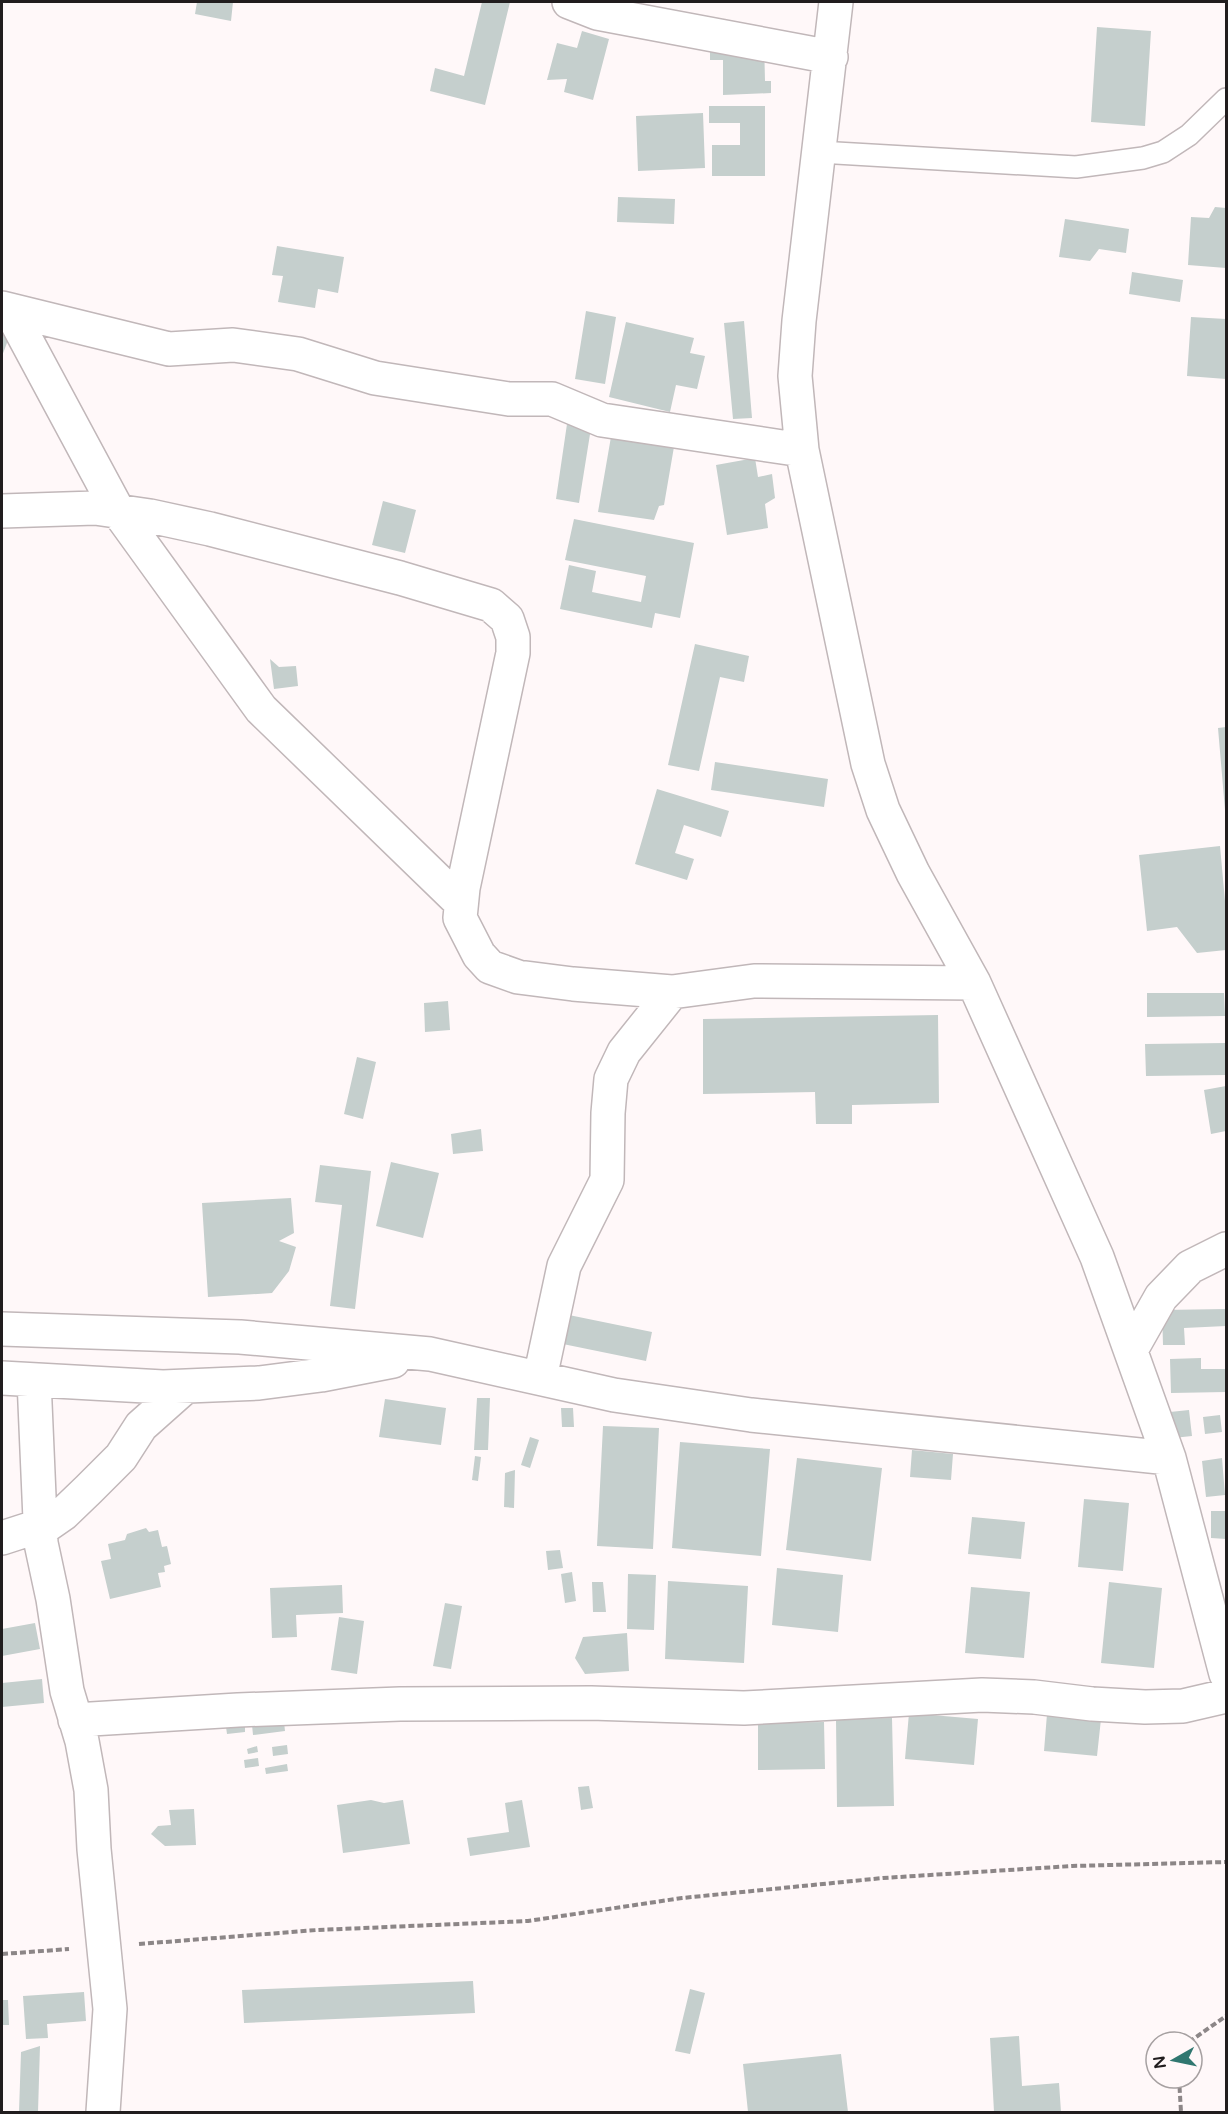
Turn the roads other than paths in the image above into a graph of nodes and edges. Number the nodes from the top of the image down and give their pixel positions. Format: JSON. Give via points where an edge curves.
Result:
{"nodes":[{"id":1,"x":569,"y":2,"type":"edge"},
{"id":2,"x":836,"y":2,"type":"edge"},
{"id":3,"x":831,"y":57,"type":"junction"},
{"id":4,"x":1227,"y":99,"type":"edge"},
{"id":5,"x":819,"y":152,"type":"junction"},
{"id":6,"x":6,"y":309,"type":"edge"},
{"id":7,"x":801,"y":450,"type":"junction"},
{"id":8,"x":2,"y":511,"type":"edge"},
{"id":9,"x":118,"y":511,"type":"junction"},
{"id":10,"x":462,"y":903,"type":"junction"},
{"id":11,"x":974,"y":983,"type":"junction"},
{"id":12,"x":672,"y":992,"type":"junction"},
{"id":13,"x":1227,"y":1249,"type":"edge"},
{"id":14,"x":2,"y":1329,"type":"edge"},
{"id":15,"x":1131,"y":1350,"type":"junction"},
{"id":16,"x":430,"y":1354,"type":"junction"},
{"id":17,"x":2,"y":1378,"type":"edge"},
{"id":18,"x":540,"y":1378,"type":"junction"},
{"id":19,"x":34,"y":1380,"type":"junction"},
{"id":20,"x":186,"y":1386,"type":"junction"},
{"id":21,"x":1169,"y":1458,"type":"junction"},
{"id":22,"x":39,"y":1528,"type":"junction"},
{"id":23,"x":2,"y":1538,"type":"edge"},
{"id":24,"x":1227,"y":1674,"type":"edge"},
{"id":25,"x":1227,"y":1696,"type":"edge"},
{"id":26,"x":75,"y":1720,"type":"junction"},
{"id":27,"x":103,"y":2112,"type":"edge"}],
"edges":[{"from":1,"to":3,"type":"street","via":[[597,13]]},
{"from":2,"to":3,"type":"street"},
{"from":3,"to":5,"type":"street"},
{"from":4,"to":5,"type":"lane","via":[[1189,135],[1163,152],[1076,167]]},
{"from":5,"to":7,"type":"street","via":[[795,376]]},
{"from":6,"to":7,"type":"street","via":[[169,349],[232,345],[298,354],[375,378],[509,399],[552,399],[602,420]]},
{"from":6,"to":9,"type":"street"},
{"from":7,"to":11,"type":"street","via":[[868,764],[883,810],[908,862]]},
{"from":8,"to":9,"type":"street"},
{"from":9,"to":10,"type":"street","via":[[261,709]]},
{"from":9,"to":10,"type":"street","via":[[210,529],[400,578],[491,604],[507,619],[513,653]]},
{"from":10,"to":12,"type":"street","via":[[460,918],[479,955],[490,967],[518,978]]},
{"from":11,"to":12,"type":"street","via":[[754,981]]},
{"from":11,"to":15,"type":"street","via":[[1097,1257]]},
{"from":12,"to":18,"type":"street","via":[[624,1053],[611,1079],[607,1180],[564,1266]]},
{"from":13,"to":15,"type":"street","via":[[1191,1267],[1161,1297]]},
{"from":14,"to":16,"type":"street","via":[[240,1336]]},
{"from":15,"to":21,"type":"street"},
{"from":16,"to":18,"type":"street"},
{"from":16,"to":20,"type":"street","via":[[260,1383]]},
{"from":17,"to":19,"type":"street"},
{"from":18,"to":21,"type":"street","via":[[614,1395],[751,1415]]},
{"from":19,"to":20,"type":"street"},
{"from":19,"to":22,"type":"street"},
{"from":20,"to":22,"type":"street","via":[[141,1426],[121,1456],[89,1489],[63,1514]]},
{"from":21,"to":24,"type":"street"},
{"from":22,"to":23,"type":"street"},
{"from":22,"to":26,"type":"street"},
{"from":25,"to":26,"type":"street","via":[[1183,1706],[1145,1707],[982,1695],[744,1708],[591,1703],[400,1704]]},
{"from":26,"to":27,"type":"street","via":[[91,1790],[110,2009]]}]}
